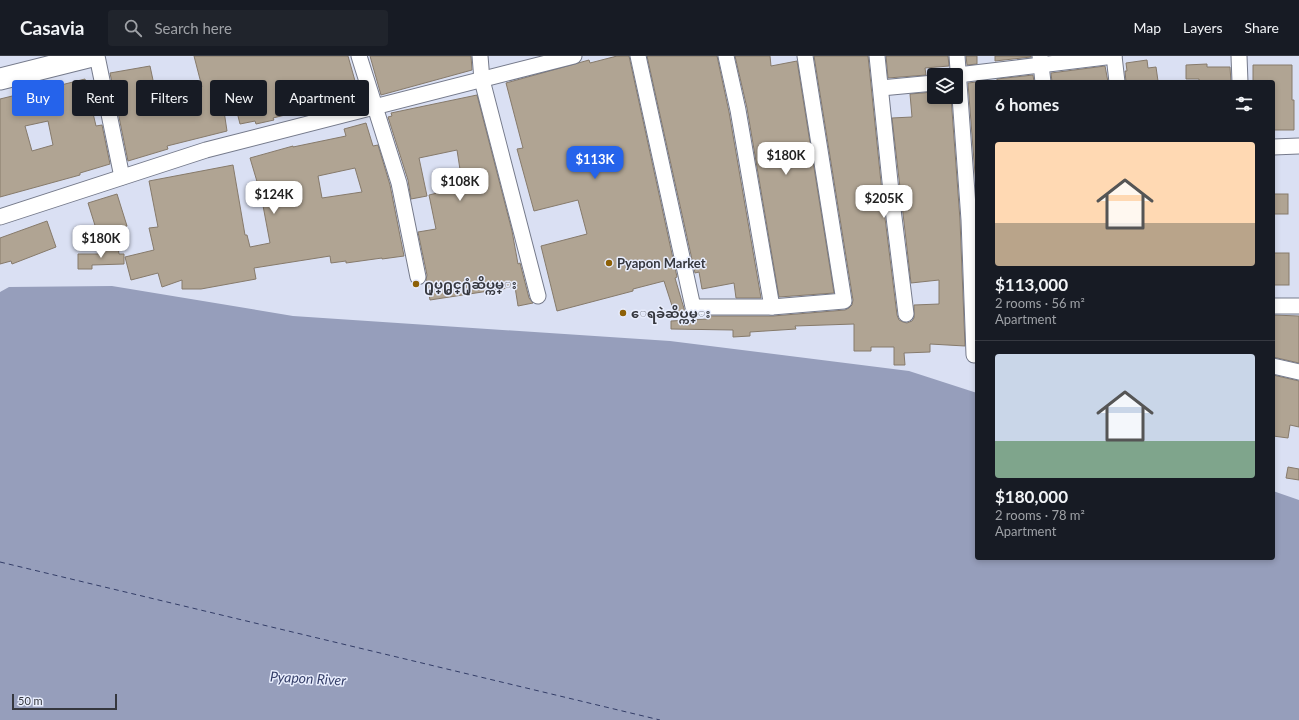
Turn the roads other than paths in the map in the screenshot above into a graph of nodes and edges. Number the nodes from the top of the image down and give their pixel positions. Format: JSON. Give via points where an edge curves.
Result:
{"nodes":[{"id":1,"x":92,"y":56,"type":"edge"},
{"id":2,"x":97,"y":56,"type":"edge"},
{"id":3,"x":359,"y":56,"type":"edge"},
{"id":4,"x":480,"y":56,"type":"edge"},
{"id":5,"x":574,"y":56,"type":"edge"},
{"id":6,"x":638,"y":56,"type":"edge"},
{"id":7,"x":726,"y":56,"type":"edge"},
{"id":8,"x":805,"y":56,"type":"edge"},
{"id":9,"x":877,"y":56,"type":"edge"},
{"id":10,"x":957,"y":56,"type":"edge"},
{"id":11,"x":1114,"y":56,"type":"edge"},
{"id":12,"x":1239,"y":56,"type":"edge"},
{"id":13,"x":1040,"y":61,"type":"edge"},
{"id":14,"x":958,"y":68,"type":"edge"},
{"id":15,"x":963,"y":78,"type":"edge"},
{"id":16,"x":0,"y":79,"type":"edge"},
{"id":17,"x":482,"y":80,"type":"junction"},
{"id":18,"x":1043,"y":80,"type":"edge"},
{"id":19,"x":1117,"y":80,"type":"edge"},
{"id":20,"x":1240,"y":80,"type":"edge"},
{"id":21,"x":927,"y":84,"type":"edge"},
{"id":22,"x":880,"y":88,"type":"junction"},
{"id":23,"x":960,"y":104,"type":"edge"},
{"id":24,"x":375,"y":106,"type":"junction"},
{"id":25,"x":1299,"y":146,"type":"edge"},
{"id":26,"x":1275,"y":147,"type":"edge"},
{"id":27,"x":122,"y":177,"type":"junction"},
{"id":28,"x":0,"y":217,"type":"edge"},
{"id":29,"x":418,"y":277,"type":"dead end"},
{"id":30,"x":538,"y":296,"type":"dead end"},
{"id":31,"x":1275,"y":306,"type":"edge"},
{"id":32,"x":1299,"y":306,"type":"edge"},
{"id":33,"x":772,"y":307,"type":"junction"},
{"id":34,"x":906,"y":314,"type":"dead end"},
{"id":35,"x":974,"y":355,"type":"dead end"},
{"id":36,"x":1275,"y":366,"type":"edge"},
{"id":37,"x":1299,"y":372,"type":"edge"}],
"edges":[{"from":1,"to":16,"type":"main road"},
{"from":2,"to":27,"type":"street"},
{"from":3,"to":24,"type":"street"},
{"from":4,"to":17,"type":"street"},
{"from":5,"to":17,"type":"street"},
{"from":6,"to":33,"type":"street","via":[[693,307]]},
{"from":7,"to":33,"type":"street"},
{"from":8,"to":33,"type":"street","via":[[844,301]]},
{"from":9,"to":22,"type":"street"},
{"from":10,"to":14,"type":"street"},
{"from":11,"to":13,"type":"street"},
{"from":11,"to":19,"type":"street"},
{"from":12,"to":20,"type":"street"},
{"from":13,"to":15,"type":"street"},
{"from":13,"to":18,"type":"street"},
{"from":17,"to":24,"type":"street"},
{"from":17,"to":30,"type":"street"},
{"from":21,"to":22,"type":"street"},
{"from":22,"to":34,"type":"street"},
{"from":23,"to":35,"type":"street"},
{"from":24,"to":27,"type":"street","via":[[206,150]]},
{"from":24,"to":29,"type":"street","via":[[399,183]]},
{"from":25,"to":26,"type":"street"},
{"from":27,"to":28,"type":"street"},
{"from":31,"to":32,"type":"street"},
{"from":36,"to":37,"type":"street"}]}
